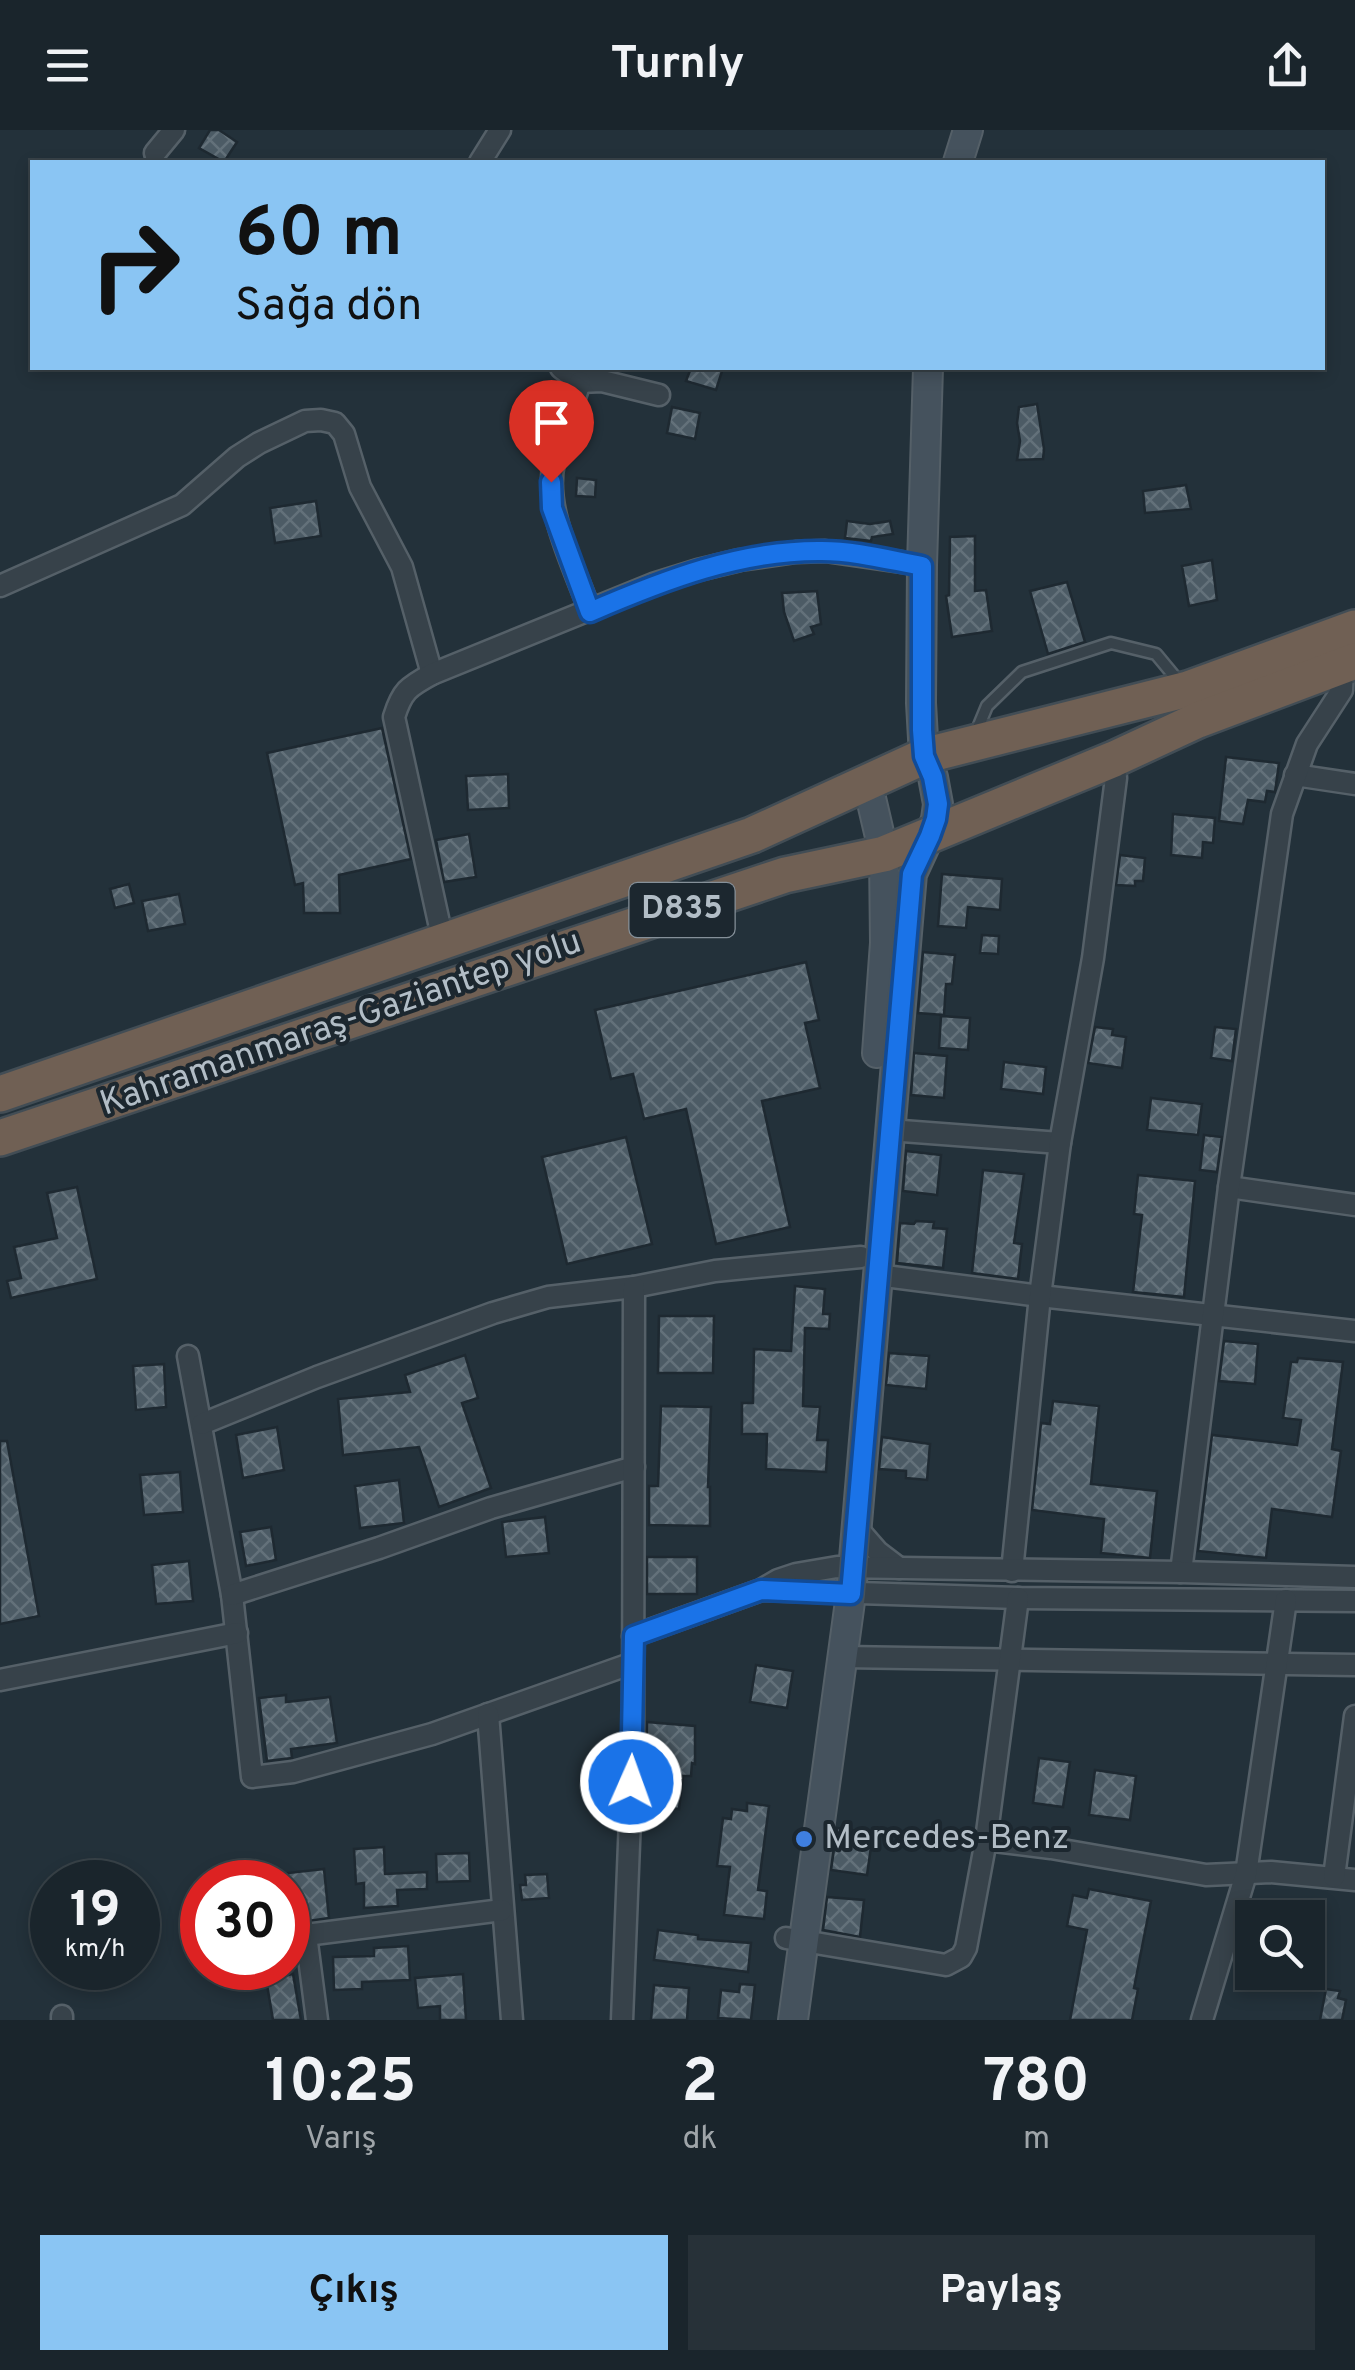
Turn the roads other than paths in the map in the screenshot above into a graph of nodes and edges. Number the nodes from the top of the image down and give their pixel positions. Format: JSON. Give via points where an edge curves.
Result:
{"nodes":[{"id":1,"x":174,"y":130,"type":"edge"},
{"id":2,"x":500,"y":130,"type":"edge"},
{"id":3,"x":968,"y":130,"type":"edge"},
{"id":4,"x":155,"y":152,"type":"dead end"},
{"id":5,"x":481,"y":160,"type":"edge"},
{"id":6,"x":959,"y":160,"type":"edge"},
{"id":7,"x":564,"y":370,"type":"edge"},
{"id":8,"x":928,"y":370,"type":"edge"},
{"id":9,"x":580,"y":382,"type":"junction"},
{"id":10,"x":659,"y":395,"type":"dead end"},
{"id":11,"x":922,"y":566,"type":"junction"},
{"id":12,"x":0,"y":586,"type":"edge"},
{"id":13,"x":590,"y":612,"type":"junction"},
{"id":14,"x":1355,"y":628,"type":"edge"},
{"id":15,"x":1349,"y":663,"type":"edge"},
{"id":16,"x":432,"y":674,"type":"junction"},
{"id":17,"x":1192,"y":705,"type":"junction"},
{"id":18,"x":971,"y":744,"type":"junction"},
{"id":19,"x":924,"y":756,"type":"junction"},
{"id":20,"x":1114,"y":759,"type":"junction"},
{"id":21,"x":1295,"y":775,"type":"junction"},
{"id":22,"x":867,"y":781,"type":"junction"},
{"id":23,"x":1355,"y":784,"type":"edge"},
{"id":24,"x":930,"y":836,"type":"junction"},
{"id":25,"x":884,"y":854,"type":"junction"},
{"id":26,"x":443,"y":941,"type":"junction"},
{"id":27,"x":884,"y":1087,"type":"junction"},
{"id":28,"x":0,"y":1094,"type":"edge"},
{"id":29,"x":889,"y":1130,"type":"junction"},
{"id":30,"x":0,"y":1138,"type":"edge"},
{"id":31,"x":1060,"y":1142,"type":"junction"},
{"id":32,"x":1230,"y":1188,"type":"junction"},
{"id":33,"x":1355,"y":1205,"type":"edge"},
{"id":34,"x":869,"y":1266,"type":"junction"},
{"id":35,"x":634,"y":1286,"type":"junction"},
{"id":36,"x":1040,"y":1296,"type":"junction"},
{"id":37,"x":1214,"y":1315,"type":"junction"},
{"id":38,"x":1355,"y":1331,"type":"edge"},
{"id":39,"x":188,"y":1356,"type":"dead end"},
{"id":40,"x":202,"y":1424,"type":"junction"},
{"id":41,"x":634,"y":1467,"type":"junction"},
{"id":42,"x":856,"y":1528,"type":"junction"},
{"id":43,"x":899,"y":1568,"type":"junction"},
{"id":44,"x":1012,"y":1571,"type":"junction"},
{"id":45,"x":1181,"y":1572,"type":"junction"},
{"id":46,"x":1355,"y":1574,"type":"edge"},
{"id":47,"x":844,"y":1580,"type":"junction"},
{"id":48,"x":232,"y":1594,"type":"junction"},
{"id":49,"x":1018,"y":1598,"type":"junction"},
{"id":50,"x":1286,"y":1600,"type":"junction"},
{"id":51,"x":1355,"y":1602,"type":"edge"},
{"id":52,"x":236,"y":1633,"type":"junction"},
{"id":53,"x":634,"y":1636,"type":"junction"},
{"id":54,"x":843,"y":1658,"type":"junction"},
{"id":55,"x":1011,"y":1659,"type":"junction"},
{"id":56,"x":633,"y":1663,"type":"junction"},
{"id":57,"x":1277,"y":1664,"type":"junction"},
{"id":58,"x":1355,"y":1665,"type":"edge"},
{"id":59,"x":0,"y":1680,"type":"edge"},
{"id":60,"x":488,"y":1714,"type":"junction"},
{"id":61,"x":1355,"y":1716,"type":"edge"},
{"id":62,"x":986,"y":1840,"type":"junction"},
{"id":63,"x":1246,"y":1874,"type":"junction"},
{"id":64,"x":1345,"y":1878,"type":"edge"},
{"id":65,"x":502,"y":1910,"type":"junction"},
{"id":66,"x":796,"y":1939,"type":"junction"},
{"id":67,"x":317,"y":2020,"type":"edge"},
{"id":68,"x":512,"y":2020,"type":"edge"},
{"id":69,"x":622,"y":2020,"type":"edge"},
{"id":70,"x":775,"y":2020,"type":"edge"},
{"id":71,"x":793,"y":2020,"type":"edge"},
{"id":72,"x":1202,"y":2020,"type":"edge"}],
"edges":[{"from":1,"to":4,"type":"street"},
{"from":2,"to":5,"type":"street"},
{"from":3,"to":6,"type":"street"},
{"from":7,"to":9,"type":"street"},
{"from":8,"to":11,"type":"street"},
{"from":9,"to":10,"type":"street"},
{"from":9,"to":13,"type":"street","via":[[554,464],[552,508]]},
{"from":11,"to":13,"type":"street","via":[[861,554],[796,552],[698,570]]},
{"from":11,"to":19,"type":"street"},
{"from":12,"to":16,"type":"street","via":[[182,505],[258,443],[321,420],[344,434],[360,487],[402,566]]},
{"from":13,"to":16,"type":"street"},
{"from":14,"to":17,"type":"highway","name":"Kahramanmaraş-Gaziantep yolu","number":"D835"},
{"from":15,"to":17,"type":"highway","name":"Kahramanmaraş-Gaziantep yolu","number":"D835"},
{"from":15,"to":21,"type":"street","via":[[1342,690]]},
{"from":16,"to":26,"type":"street","via":[[407,688],[394,718]]},
{"from":17,"to":18,"type":"highway","name":"Kahramanmaraş-Gaziantep yolu","number":"D835"},
{"from":17,"to":18,"type":"lane","via":[[1156,654],[1112,642],[1022,672],[987,706]]},
{"from":17,"to":20,"type":"highway","name":"Kahramanmaraş-Gaziantep yolu","number":"D835"},
{"from":18,"to":19,"type":"highway","name":"Kahramanmaraş-Gaziantep yolu","number":"D835"},
{"from":19,"to":22,"type":"highway","name":"Kahramanmaraş-Gaziantep yolu","number":"D835"},
{"from":19,"to":24,"type":"street","via":[[937,792]]},
{"from":20,"to":24,"type":"highway","name":"Kahramanmaraş-Gaziantep yolu","number":"D835"},
{"from":20,"to":31,"type":"street","via":[[1093,958]]},
{"from":21,"to":23,"type":"street"},
{"from":21,"to":32,"type":"street","via":[[1282,814]]},
{"from":22,"to":25,"type":"street"},
{"from":22,"to":26,"type":"highway","name":"Kahramanmaraş-Gaziantep yolu","number":"D835","via":[[752,835]]},
{"from":24,"to":25,"type":"highway","name":"Kahramanmaraş-Gaziantep yolu","number":"D835"},
{"from":24,"to":27,"type":"street","via":[[912,874]]},
{"from":25,"to":27,"type":"street"},
{"from":25,"to":30,"type":"highway","name":"Kahramanmaraş-Gaziantep yolu","number":"D835","via":[[786,875]]},
{"from":26,"to":28,"type":"highway","name":"Kahramanmaraş-Gaziantep yolu","number":"D835"},
{"from":27,"to":29,"type":"street"},
{"from":27,"to":34,"type":"street"},
{"from":29,"to":31,"type":"street"},
{"from":29,"to":34,"type":"street"},
{"from":31,"to":36,"type":"street"},
{"from":32,"to":33,"type":"street"},
{"from":32,"to":37,"type":"street"},
{"from":34,"to":35,"type":"street","via":[[715,1271]]},
{"from":34,"to":36,"type":"street"},
{"from":34,"to":42,"type":"street"},
{"from":34,"to":47,"type":"street"},
{"from":35,"to":40,"type":"street","via":[[492,1313]]},
{"from":35,"to":41,"type":"street"},
{"from":36,"to":37,"type":"street"},
{"from":36,"to":44,"type":"street"},
{"from":37,"to":38,"type":"street"},
{"from":37,"to":45,"type":"street"},
{"from":39,"to":40,"type":"street"},
{"from":40,"to":48,"type":"street"},
{"from":41,"to":48,"type":"street"},
{"from":41,"to":53,"type":"street"},
{"from":42,"to":43,"type":"street"},
{"from":42,"to":47,"type":"street"},
{"from":43,"to":44,"type":"street"},
{"from":43,"to":47,"type":"street"},
{"from":44,"to":45,"type":"street"},
{"from":45,"to":46,"type":"street"},
{"from":47,"to":49,"type":"street"},
{"from":47,"to":53,"type":"street","via":[[796,1574]]},
{"from":47,"to":54,"type":"street"},
{"from":47,"to":66,"type":"street"},
{"from":48,"to":52,"type":"street"},
{"from":49,"to":50,"type":"street"},
{"from":49,"to":55,"type":"street"},
{"from":50,"to":51,"type":"street"},
{"from":50,"to":57,"type":"street"},
{"from":52,"to":59,"type":"street"},
{"from":52,"to":60,"type":"street","via":[[252,1778]]},
{"from":53,"to":56,"type":"street"},
{"from":54,"to":55,"type":"street"},
{"from":54,"to":66,"type":"street"},
{"from":55,"to":57,"type":"street"},
{"from":55,"to":62,"type":"street"},
{"from":56,"to":60,"type":"street"},
{"from":56,"to":69,"type":"street"},
{"from":57,"to":58,"type":"street"},
{"from":57,"to":63,"type":"street"},
{"from":60,"to":65,"type":"street"},
{"from":61,"to":64,"type":"street"},
{"from":62,"to":63,"type":"street","via":[[1206,1875]]},
{"from":62,"to":66,"type":"street","via":[[966,1948],[954,1962]]},
{"from":63,"to":64,"type":"street"},
{"from":63,"to":72,"type":"street"},
{"from":65,"to":67,"type":"street","via":[[306,1935]]},
{"from":65,"to":68,"type":"street"},
{"from":66,"to":70,"type":"street"},
{"from":66,"to":71,"type":"street"}]}
